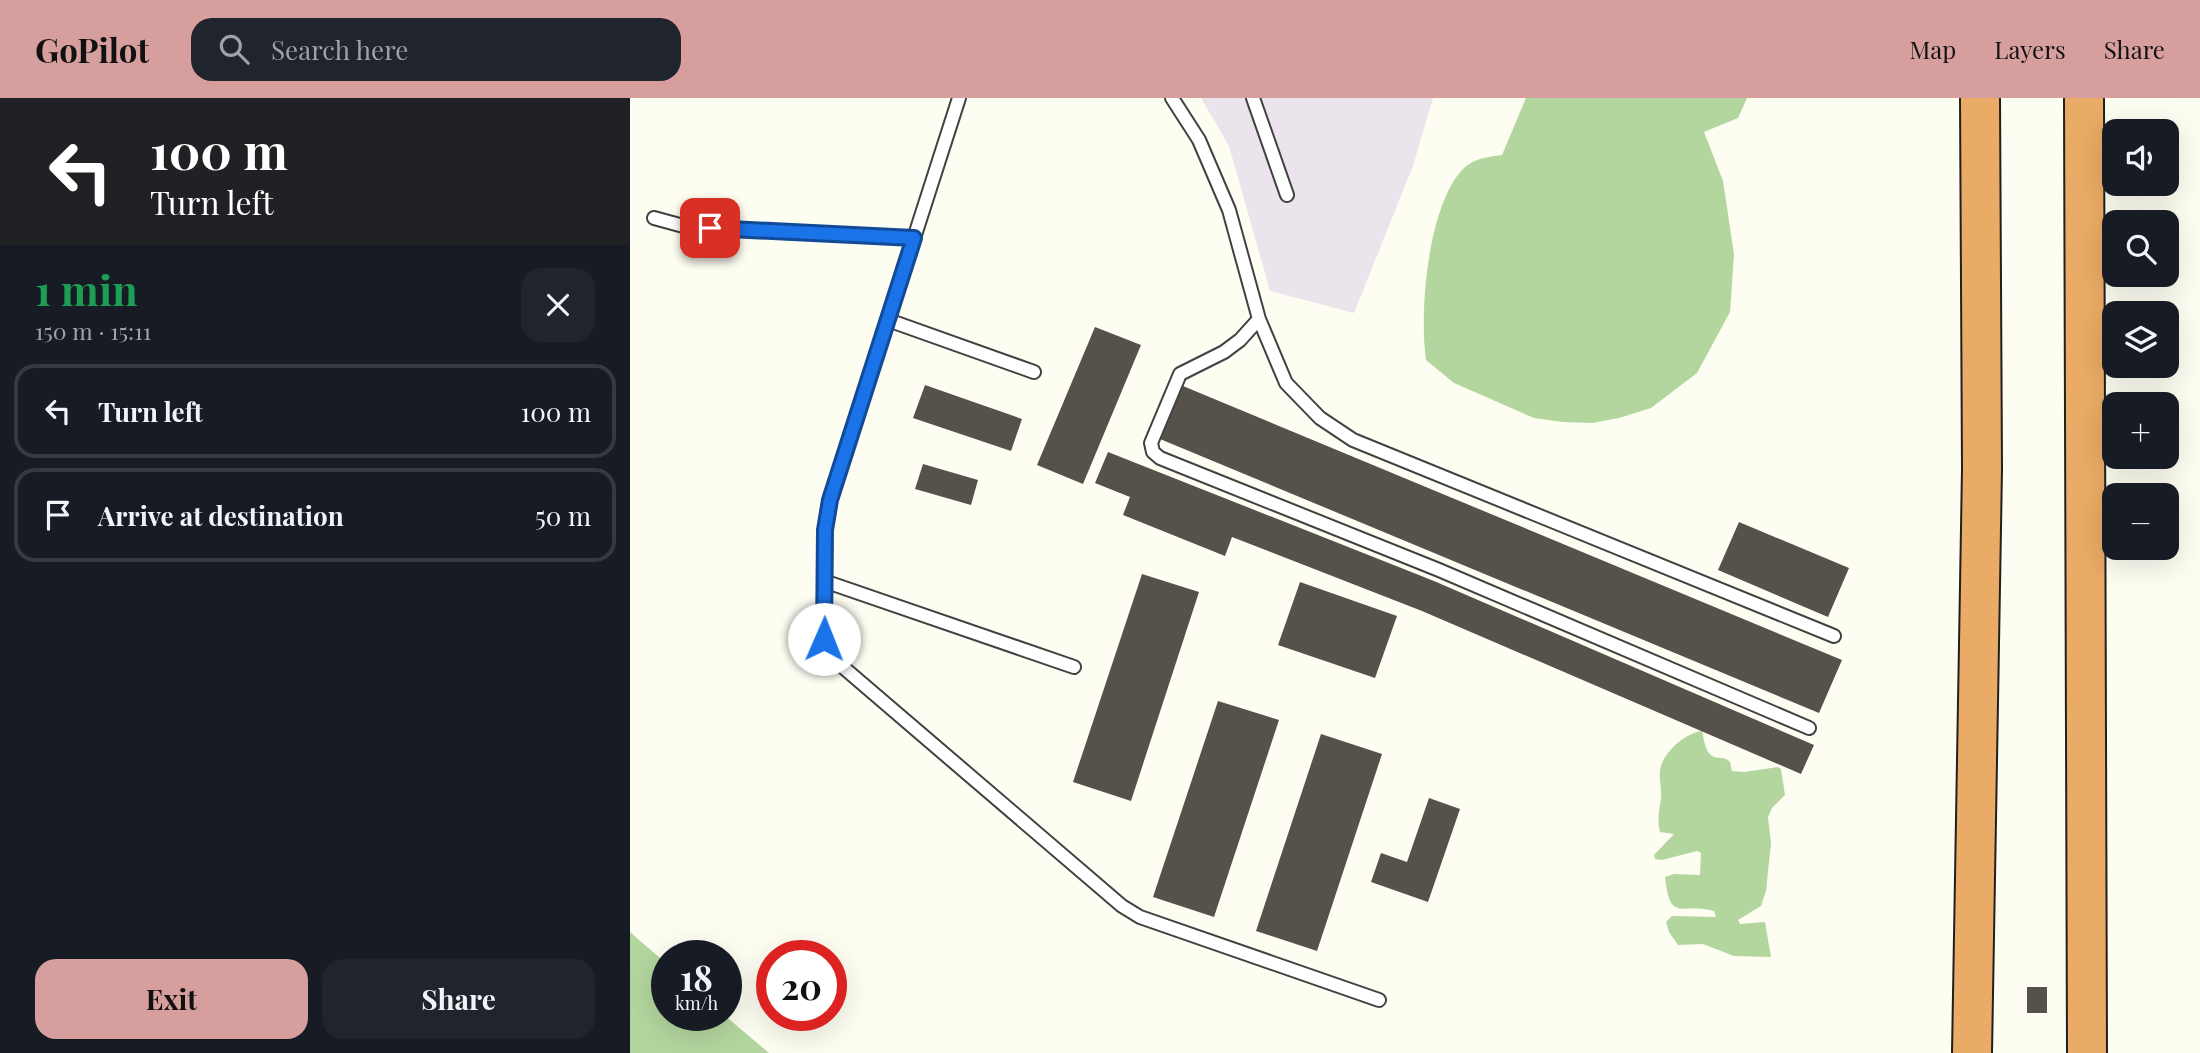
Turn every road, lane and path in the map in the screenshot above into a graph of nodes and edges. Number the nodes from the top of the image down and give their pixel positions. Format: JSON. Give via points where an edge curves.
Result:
{"nodes":[{"id":1,"x":959,"y":98,"type":"edge"},
{"id":2,"x":1172,"y":98,"type":"edge"},
{"id":3,"x":1253,"y":98,"type":"edge"},
{"id":4,"x":1980,"y":98,"type":"edge"},
{"id":5,"x":2084,"y":98,"type":"edge"},
{"id":6,"x":1287,"y":195,"type":"dead end"},
{"id":7,"x":654,"y":218,"type":"dead end"},
{"id":8,"x":914,"y":238,"type":"junction"},
{"id":9,"x":1259,"y":319,"type":"junction"},
{"id":10,"x":888,"y":320,"type":"junction"},
{"id":11,"x":1034,"y":372,"type":"dead end"},
{"id":12,"x":824,"y":581,"type":"junction"},
{"id":13,"x":1833,"y":636,"type":"dead end"},
{"id":14,"x":1074,"y":667,"type":"dead end"},
{"id":15,"x":1810,"y":728,"type":"dead end"},
{"id":16,"x":1379,"y":1000,"type":"dead end"},
{"id":17,"x":1972,"y":1053,"type":"edge"},
{"id":18,"x":2087,"y":1053,"type":"edge"}],
"edges":[{"from":1,"to":8,"type":"lane"},
{"from":2,"to":9,"type":"lane","via":[[1199,140],[1229,210]]},
{"from":3,"to":6,"type":"lane"},
{"from":4,"to":17,"type":"highway","via":[[1982,468]]},
{"from":5,"to":18,"type":"highway"},
{"from":7,"to":8,"type":"lane","via":[[687,227]]},
{"from":8,"to":10,"type":"lane"},
{"from":9,"to":13,"type":"lane","via":[[1286,383],[1320,418],[1353,440]]},
{"from":9,"to":15,"type":"lane","via":[[1224,352],[1180,374],[1151,443],[1160,458],[1439,570]]},
{"from":10,"to":11,"type":"lane"},
{"from":10,"to":12,"type":"lane","via":[[830,500]]},
{"from":12,"to":14,"type":"lane"},
{"from":12,"to":16,"type":"lane","via":[[824,639],[837,662],[1122,906],[1140,917]]}]}
